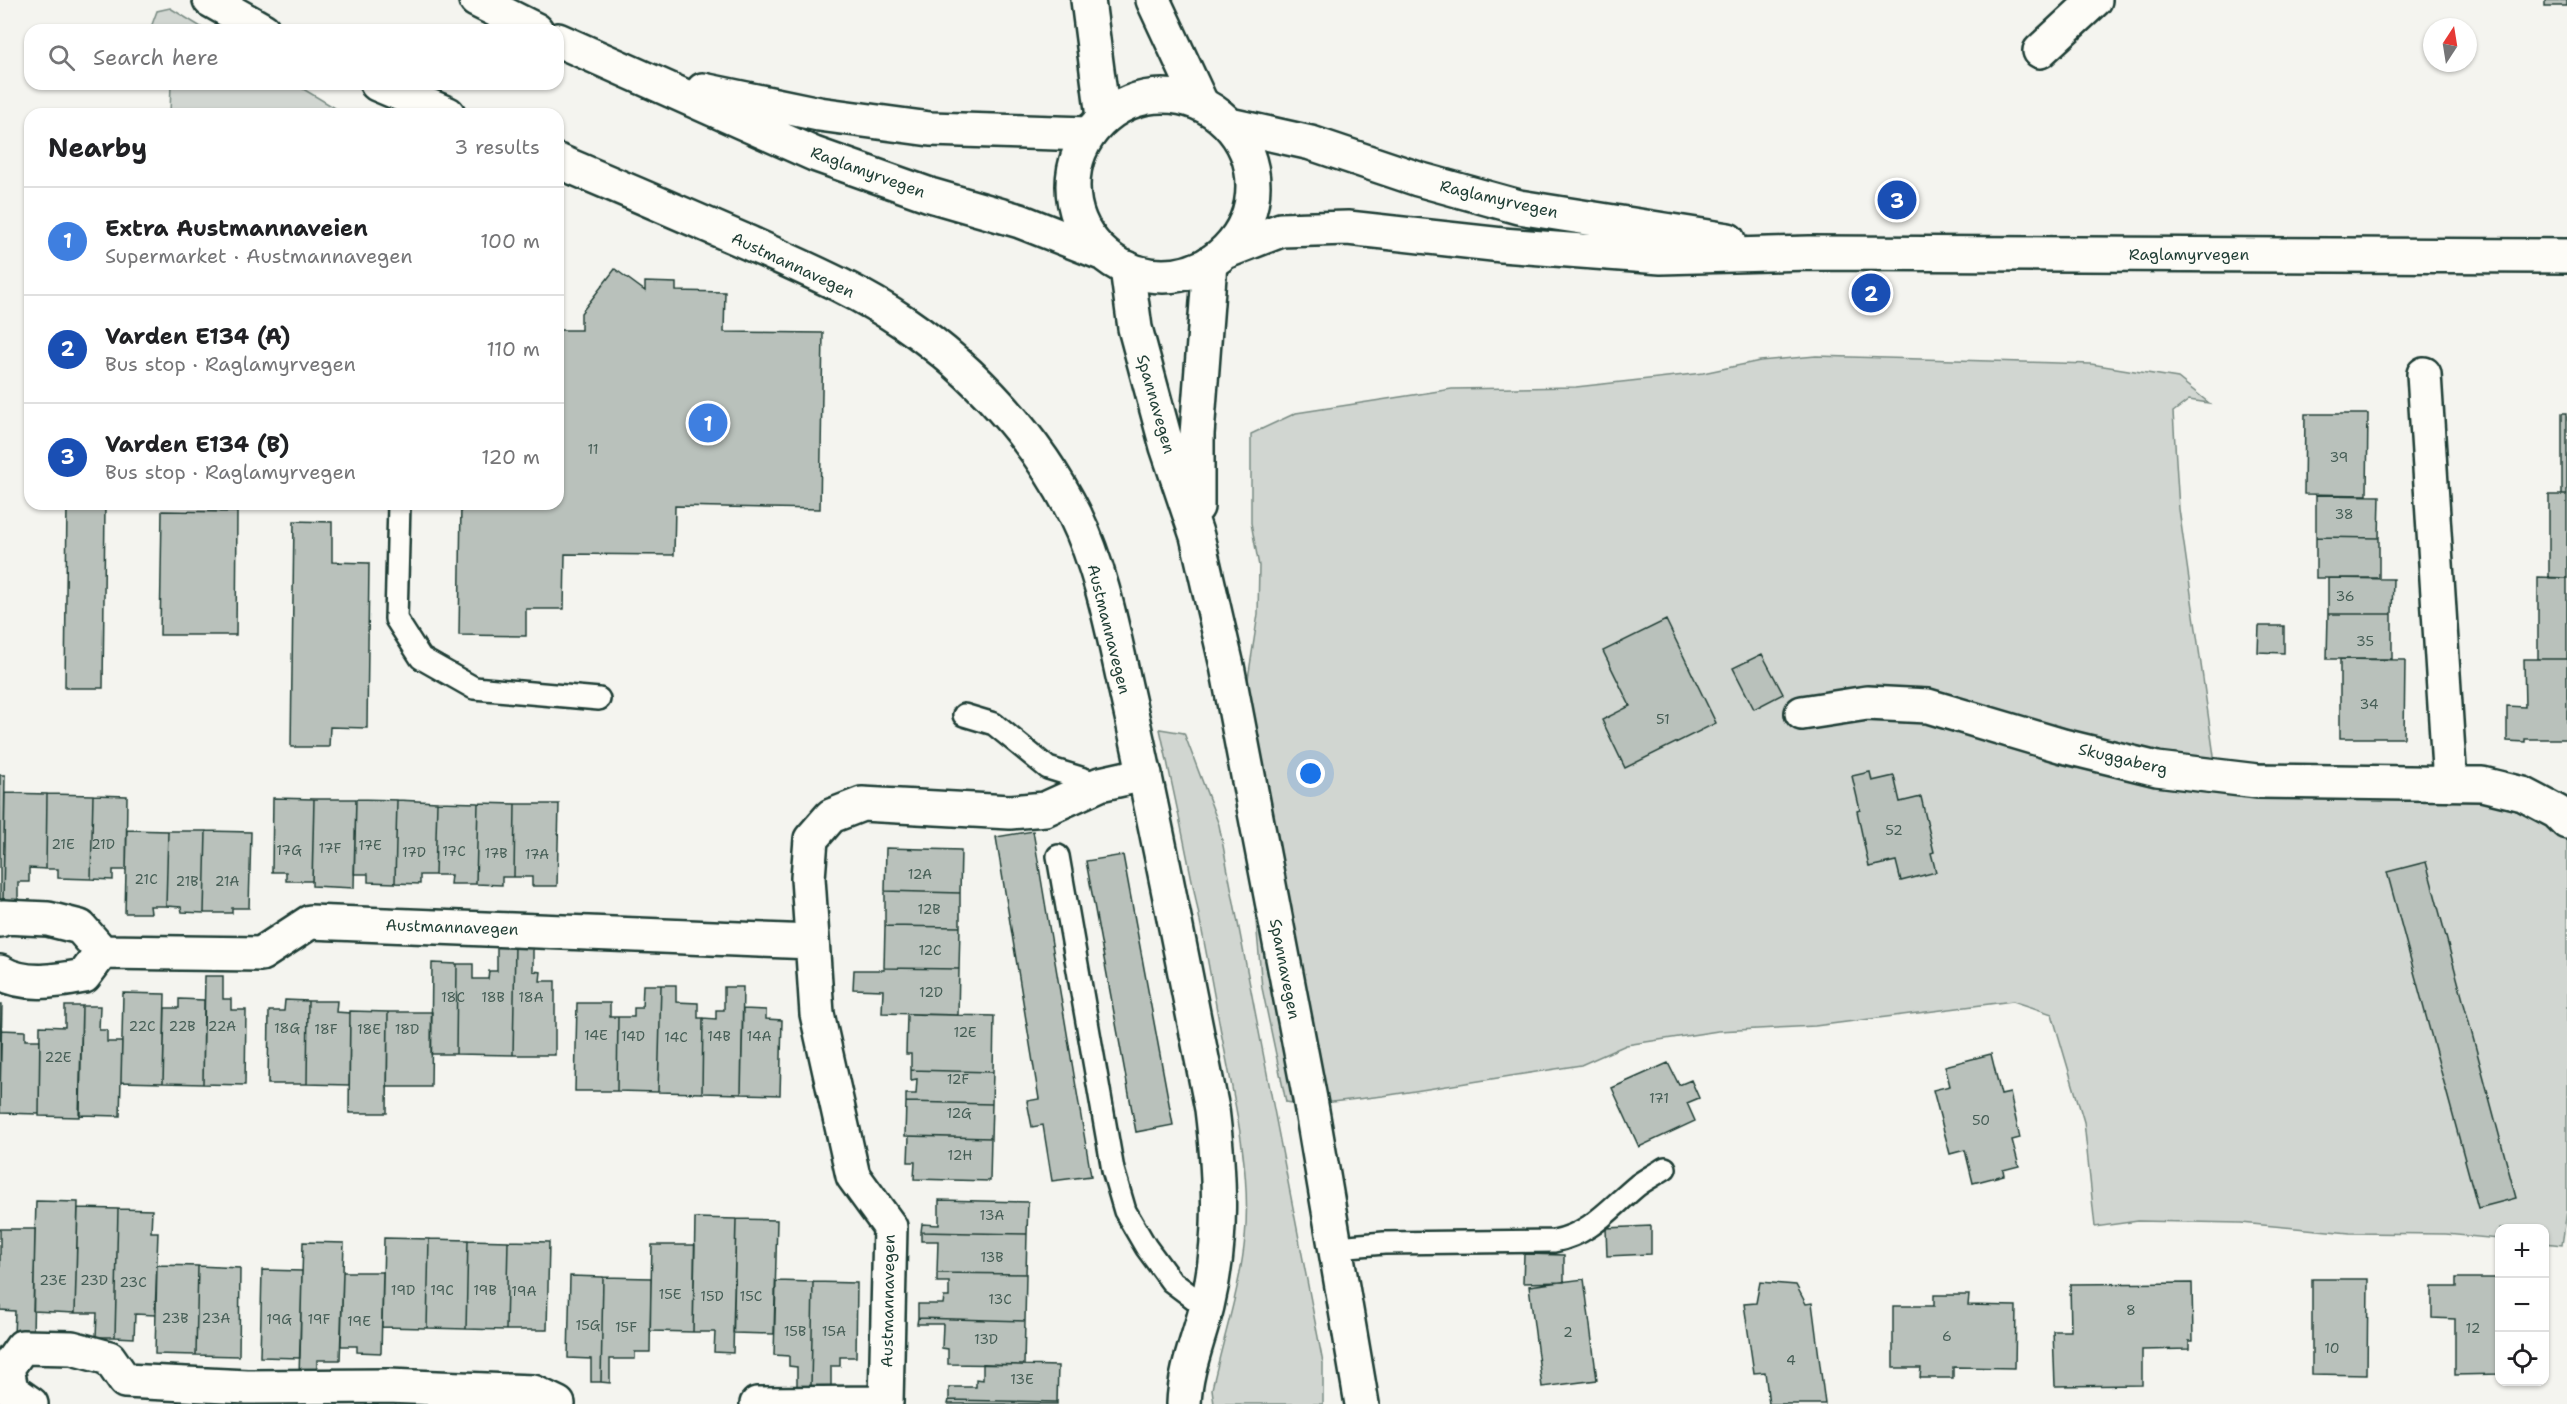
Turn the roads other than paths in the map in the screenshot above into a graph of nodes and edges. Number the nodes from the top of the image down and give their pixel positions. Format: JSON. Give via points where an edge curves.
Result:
{"nodes":[{"id":1,"x":210,"y":0,"type":"edge"},
{"id":2,"x":476,"y":0,"type":"edge"},
{"id":3,"x":1088,"y":0,"type":"edge"},
{"id":4,"x":1153,"y":0,"type":"edge"},
{"id":5,"x":2095,"y":0,"type":"edge"},
{"id":6,"x":252,"y":24,"type":"edge"},
{"id":7,"x":524,"y":24,"type":"edge"},
{"id":8,"x":564,"y":43,"type":"edge"},
{"id":9,"x":2040,"y":51,"type":"dead end"},
{"id":10,"x":637,"y":76,"type":"junction"},
{"id":11,"x":386,"y":90,"type":"edge"},
{"id":12,"x":1201,"y":103,"type":"junction"},
{"id":13,"x":407,"y":105,"type":"edge"},
{"id":14,"x":1230,"y":125,"type":"junction"},
{"id":15,"x":1096,"y":126,"type":"junction"},
{"id":16,"x":564,"y":164,"type":"edge"},
{"id":17,"x":1810,"y":253,"type":"junction"},
{"id":18,"x":2567,"y":256,"type":"edge"},
{"id":19,"x":1218,"y":257,"type":"junction"},
{"id":20,"x":1115,"y":261,"type":"junction"},
{"id":21,"x":2424,"y":374,"type":"dead end"},
{"id":22,"x":399,"y":510,"type":"edge"},
{"id":23,"x":1197,"y":536,"type":"junction"},
{"id":24,"x":599,"y":699,"type":"dead end"},
{"id":25,"x":1802,"y":713,"type":"dead end"},
{"id":26,"x":964,"y":715,"type":"dead end"},
{"id":27,"x":1144,"y":774,"type":"junction"},
{"id":28,"x":1100,"y":784,"type":"junction"},
{"id":29,"x":2450,"y":784,"type":"junction"},
{"id":30,"x":2564,"y":813,"type":"edge"},
{"id":31,"x":1058,"y":856,"type":"dead end"},
{"id":32,"x":0,"y":920,"type":"edge"},
{"id":33,"x":812,"y":942,"type":"junction"},
{"id":34,"x":102,"y":952,"type":"junction"},
{"id":35,"x":0,"y":972,"type":"edge"},
{"id":36,"x":1665,"y":1168,"type":"dead end"},
{"id":37,"x":1337,"y":1246,"type":"junction"},
{"id":38,"x":1207,"y":1308,"type":"junction"},
{"id":39,"x":121,"y":1392,"type":"edge"},
{"id":40,"x":31,"y":1404,"type":"edge"},
{"id":41,"x":558,"y":1404,"type":"edge"},
{"id":42,"x":758,"y":1404,"type":"edge"},
{"id":43,"x":1184,"y":1404,"type":"edge"},
{"id":44,"x":1362,"y":1404,"type":"edge"}],
"edges":[{"from":1,"to":6,"type":"main road"},
{"from":2,"to":7,"type":"main road"},
{"from":3,"to":15,"type":"main road"},
{"from":4,"to":12,"type":"main road"},
{"from":5,"to":9,"type":"main road"},
{"from":8,"to":10,"type":"main road","name":"Raglamyrvegen"},
{"from":10,"to":15,"type":"main road","name":"Raglamyrvegen","via":[[819,114],[908,126],[1016,133]]},
{"from":10,"to":20,"type":"main road","name":"Raglamyrvegen","via":[[814,154],[930,195],[1020,221]]},
{"from":11,"to":13,"type":"main road"},
{"from":12,"to":14,"type":"main road"},
{"from":12,"to":15,"type":"main road","via":[[1176,96],[1150,96],[1125,103]]},
{"from":14,"to":17,"type":"main road","name":"Raglamyrvegen","via":[[1311,143],[1519,207]]},
{"from":14,"to":19,"type":"main road","via":[[1246,147],[1253,175],[1253,202],[1243,228]]},
{"from":15,"to":20,"type":"main road","via":[[1077,158],[1076,210],[1086,234]]},
{"from":16,"to":27,"type":"main road","name":"Austmannavegen","via":[[826,277],[905,323],[994,399],[1039,455],[1075,515],[1096,571]]},
{"from":17,"to":18,"type":"main road","name":"Raglamyrvegen"},
{"from":17,"to":19,"type":"main road","name":"Raglamyrvegen","via":[[1660,257],[1348,228],[1281,230]]},
{"from":19,"to":20,"type":"main road","via":[[1184,274],[1155,276]]},
{"from":19,"to":23,"type":"main road","name":"Spannavegen","via":[[1197,434]]},
{"from":20,"to":23,"type":"main road","name":"Spannavegen","via":[[1167,447]]},
{"from":21,"to":29,"type":"main road"},
{"from":22,"to":24,"type":"lane","via":[[396,619],[421,658],[474,688]]},
{"from":23,"to":37,"type":"main road","name":"Spannavegen","via":[[1227,666]]},
{"from":25,"to":29,"type":"main road","name":"Skuggaberg","via":[[1867,703],[1928,706],[2157,769],[2257,781]]},
{"from":26,"to":28,"type":"lane","via":[[994,724],[1048,768]]},
{"from":27,"to":28,"type":"main road","name":"Austmannavegen"},
{"from":27,"to":38,"type":"main road","name":"Austmannavegen","via":[[1212,1109],[1218,1157],[1218,1239]]},
{"from":28,"to":33,"type":"main road","name":"Austmannavegen","via":[[1045,809],[1010,812],[862,804],[831,816],[811,839],[808,878]]},
{"from":29,"to":30,"type":"main road","name":"Skuggaberg","via":[[2482,784],[2523,794]]},
{"from":31,"to":38,"type":"lane","via":[[1113,1170],[1125,1211],[1171,1281]]},
{"from":32,"to":34,"type":"main road","via":[[48,919],[80,927]]},
{"from":33,"to":34,"type":"main road","name":"Austmannavegen","via":[[310,922],[261,954]]},
{"from":33,"to":42,"type":"main road","name":"Austmannavegen","via":[[817,1014],[853,1176],[890,1227],[886,1403]]},
{"from":34,"to":35,"type":"main road","via":[[84,976],[46,982]]},
{"from":36,"to":37,"type":"lane","via":[[1640,1184],[1592,1227],[1571,1238]]},
{"from":37,"to":44,"type":"main road","name":"Spannavegen"},
{"from":38,"to":43,"type":"main road","name":"Austmannavegen","via":[[1184,1388]]},
{"from":39,"to":40,"type":"main road","via":[[109,1358],[72,1348],[22,1347],[7,1368],[11,1390]]},
{"from":39,"to":41,"type":"main road","via":[[388,1386],[533,1392]]}]}
